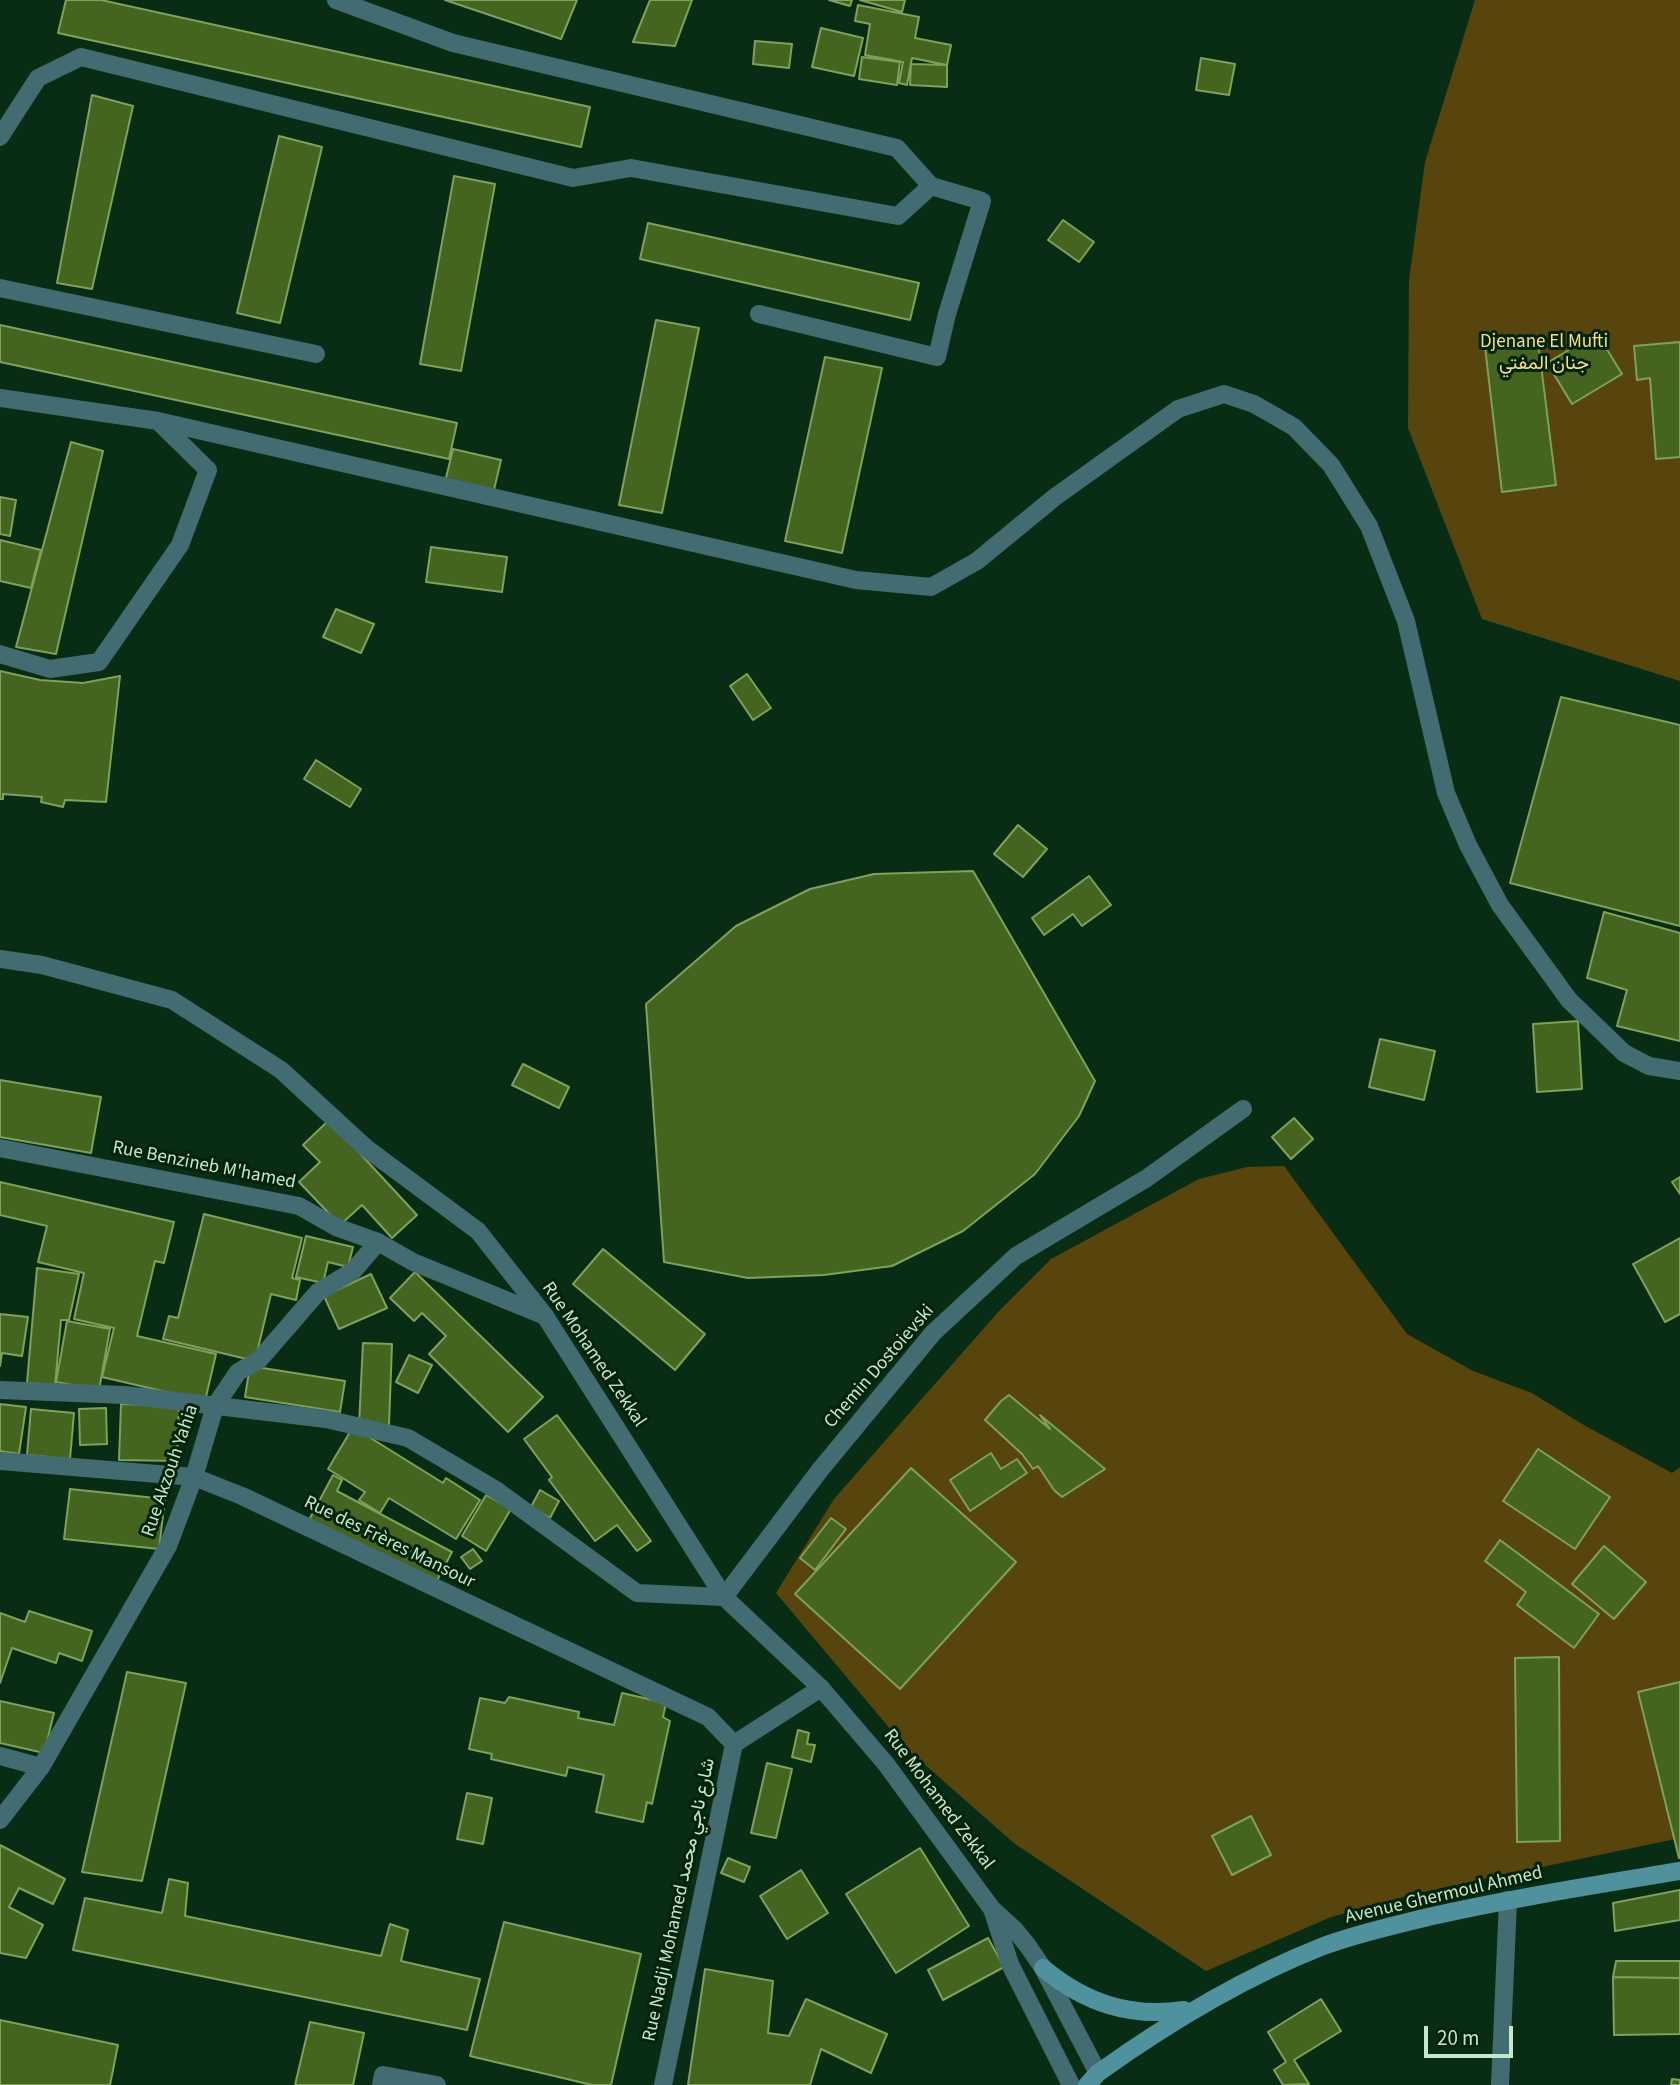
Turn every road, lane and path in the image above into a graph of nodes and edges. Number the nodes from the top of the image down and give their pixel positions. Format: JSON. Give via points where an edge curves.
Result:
{"nodes":[{"id":1,"x":336,"y":0,"type":"edge"},
{"id":2,"x":0,"y":137,"type":"edge"},
{"id":3,"x":931,"y":186,"type":"junction"},
{"id":4,"x":0,"y":288,"type":"edge"},
{"id":5,"x":759,"y":314,"type":"dead end"},
{"id":6,"x":316,"y":355,"type":"dead end"},
{"id":7,"x":0,"y":398,"type":"edge"},
{"id":8,"x":158,"y":421,"type":"junction"},
{"id":9,"x":0,"y":654,"type":"edge"},
{"id":10,"x":0,"y":959,"type":"edge"},
{"id":11,"x":1680,"y":1071,"type":"edge"},
{"id":12,"x":1242,"y":1109,"type":"dead end"},
{"id":13,"x":0,"y":1148,"type":"edge"},
{"id":14,"x":378,"y":1242,"type":"junction"},
{"id":15,"x":545,"y":1316,"type":"junction"},
{"id":16,"x":0,"y":1390,"type":"edge"},
{"id":17,"x":215,"y":1406,"type":"junction"},
{"id":18,"x":0,"y":1461,"type":"edge"},
{"id":19,"x":194,"y":1477,"type":"junction"},
{"id":20,"x":724,"y":1597,"type":"junction"},
{"id":21,"x":821,"y":1688,"type":"junction"},
{"id":22,"x":734,"y":1744,"type":"junction"},
{"id":23,"x":0,"y":1756,"type":"edge"},
{"id":24,"x":41,"y":1767,"type":"junction"},
{"id":25,"x":0,"y":1820,"type":"edge"},
{"id":26,"x":1680,"y":1871,"type":"edge"},
{"id":27,"x":1508,"y":1900,"type":"junction"},
{"id":28,"x":992,"y":1909,"type":"junction"},
{"id":29,"x":1043,"y":1968,"type":"junction"},
{"id":30,"x":1191,"y":2009,"type":"junction"},
{"id":31,"x":1093,"y":2079,"type":"edge"},
{"id":32,"x":382,"y":2080,"type":"edge"},
{"id":33,"x":437,"y":2085,"type":"edge"},
{"id":34,"x":663,"y":2085,"type":"edge"},
{"id":35,"x":1071,"y":2085,"type":"edge"},
{"id":36,"x":1500,"y":2085,"type":"edge"}],
"edges":[{"from":1,"to":3,"type":"street","via":[[453,43],[897,148]]},
{"from":2,"to":3,"type":"street","via":[[38,78],[81,57],[573,178],[631,168],[898,216]]},
{"from":3,"to":5,"type":"street","via":[[982,201],[937,356]]},
{"from":4,"to":6,"type":"street"},
{"from":7,"to":8,"type":"street"},
{"from":8,"to":9,"type":"street","via":[[208,470],[180,545],[99,662],[50,669]]},
{"from":8,"to":11,"type":"street","via":[[856,580],[930,587],[977,561],[1055,497],[1178,409],[1224,394],[1254,404],[1294,427],[1331,465],[1369,526],[1406,621],[1446,793],[1500,905],[1569,1000],[1624,1053],[1649,1066]]},
{"from":10,"to":15,"type":"street","name":"Rue Mohamed Zekkal","via":[[42,965],[172,1000],[281,1070],[366,1148],[478,1231]]},
{"from":12,"to":20,"type":"street","name":"Chemin Dostoievski","via":[[1147,1178],[1016,1256],[933,1332]]},
{"from":13,"to":14,"type":"street","name":"Rue Benzineb M'hamed","via":[[299,1206],[336,1227]]},
{"from":14,"to":15,"type":"street","name":"Rue Benzineb M'hamed","via":[[413,1262]]},
{"from":14,"to":17,"type":"street","name":"Rue Akzouh Yahia","via":[[353,1271],[318,1292],[259,1360],[238,1372]]},
{"from":15,"to":20,"type":"street","name":"Rue Mohamed Zekkal"},
{"from":16,"to":17,"type":"street","via":[[125,1395]]},
{"from":17,"to":19,"type":"street","name":"Rue Akzouh Yahia"},
{"from":17,"to":20,"type":"street","via":[[326,1419],[408,1438],[496,1489],[637,1593]]},
{"from":18,"to":19,"type":"street","name":"Rue des Frères Mansour"},
{"from":19,"to":22,"type":"street","name":"Rue des Frères Mansour","via":[[243,1496],[708,1717]]},
{"from":19,"to":24,"type":"street","name":"Rue Akzouh Yahia","via":[[168,1546]]},
{"from":20,"to":21,"type":"street","name":"Rue Mohamed Zekkal"},
{"from":21,"to":22,"type":"street","name":"Rue Nadji Mohamed شارع ناجي محمد"},
{"from":21,"to":28,"type":"street","name":"Rue Mohamed Zekkal","via":[[886,1763]]},
{"from":22,"to":34,"type":"street","name":"Rue Nadji Mohamed شارع ناجي محمد"},
{"from":23,"to":24,"type":"street"},
{"from":24,"to":25,"type":"street","name":"Rue Akzouh Yahia"},
{"from":26,"to":27,"type":"main road","name":"Avenue Ghermoul Ahmed"},
{"from":27,"to":30,"type":"main road","name":"Avenue Ghermoul Ahmed","via":[[1340,1941]]},
{"from":27,"to":36,"type":"street"},
{"from":28,"to":29,"type":"street","name":"Rue Mohamed Zekkal","via":[[1015,1930]]},
{"from":28,"to":35,"type":"street","name":"Rue Mohamed Zekkal","via":[[1014,1973]]},
{"from":29,"to":30,"type":"main road","via":[[1063,1985],[1112,2007],[1138,2013]]},
{"from":29,"to":31,"type":"street","name":"Rue Mohamed Zekkal"},
{"from":30,"to":31,"type":"main road","name":"Avenue Ghermoul Ahmed"},
{"from":32,"to":33,"type":"street"}]}
